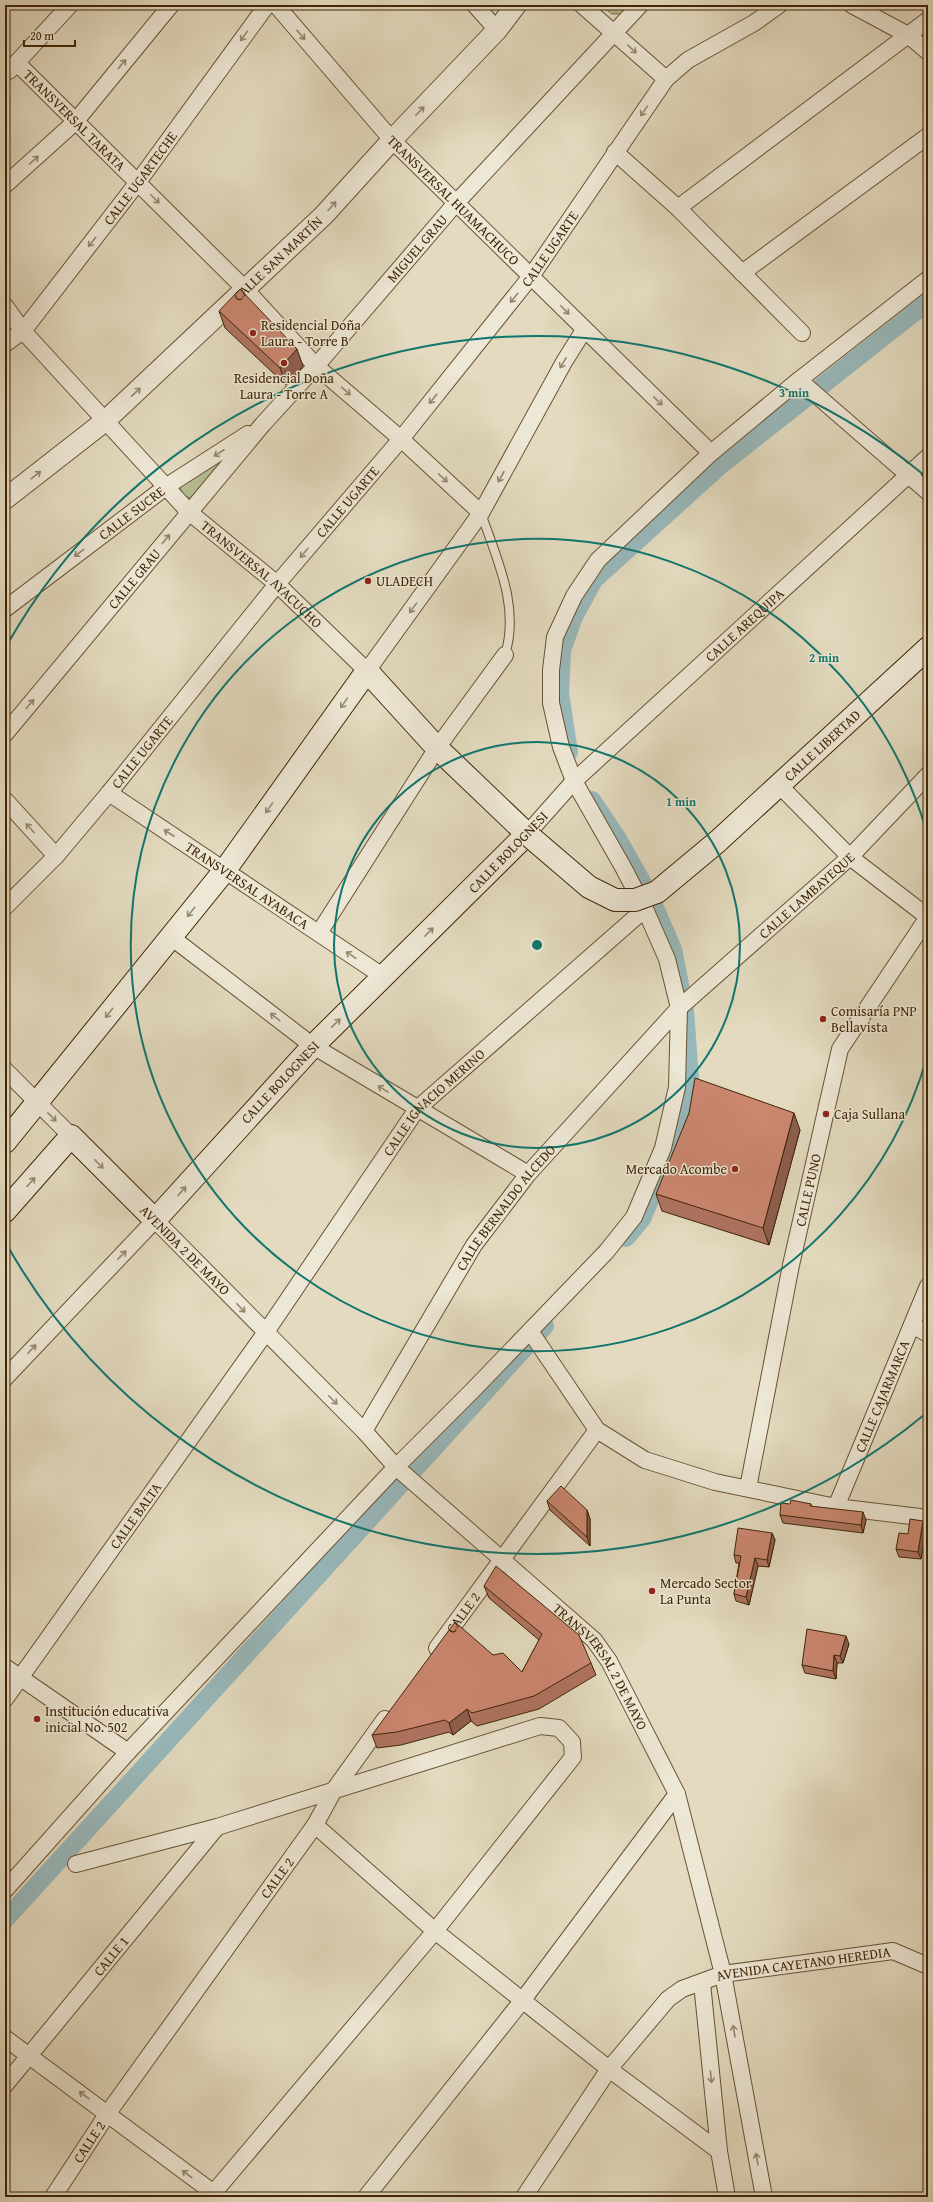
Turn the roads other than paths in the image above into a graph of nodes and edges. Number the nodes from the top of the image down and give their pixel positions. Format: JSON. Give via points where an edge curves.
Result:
{"nodes":[{"id":1,"x":70,"y":5,"type":"edge"},
{"id":2,"x":171,"y":5,"type":"edge"},
{"id":3,"x":267,"y":5,"type":"edge"},
{"id":4,"x":276,"y":5,"type":"edge"},
{"id":5,"x":475,"y":5,"type":"edge"},
{"id":6,"x":516,"y":5,"type":"edge"},
{"id":7,"x":582,"y":5,"type":"edge"},
{"id":8,"x":640,"y":5,"type":"edge"},
{"id":9,"x":779,"y":5,"type":"edge"},
{"id":10,"x":852,"y":5,"type":"edge"},
{"id":11,"x":928,"y":20,"type":"edge"},
{"id":12,"x":497,"y":30,"type":"junction"},
{"id":13,"x":613,"y":32,"type":"junction"},
{"id":14,"x":908,"y":35,"type":"junction"},
{"id":15,"x":928,"y":52,"type":"edge"},
{"id":16,"x":11,"y":65,"type":"edge"},
{"id":17,"x":5,"y":74,"type":"edge"},
{"id":18,"x":666,"y":79,"type":"junction"},
{"id":19,"x":76,"y":122,"type":"junction"},
{"id":20,"x":928,"y":136,"type":"edge"},
{"id":21,"x":392,"y":140,"type":"junction"},
{"id":22,"x":615,"y":152,"type":"junction"},
{"id":23,"x":138,"y":182,"type":"junction"},
{"id":24,"x":5,"y":185,"type":"edge"},
{"id":25,"x":456,"y":203,"type":"junction"},
{"id":26,"x":678,"y":208,"type":"junction"},
{"id":27,"x":742,"y":273,"type":"junction"},
{"id":28,"x":532,"y":275,"type":"junction"},
{"id":29,"x":928,"y":279,"type":"edge"},
{"id":30,"x":246,"y":290,"type":"junction"},
{"id":31,"x":5,"y":306,"type":"edge"},
{"id":32,"x":584,"y":330,"type":"junction"},
{"id":33,"x":23,"y":331,"type":"junction"},
{"id":34,"x":802,"y":333,"type":"dead end"},
{"id":35,"x":5,"y":344,"type":"edge"},
{"id":36,"x":316,"y":366,"type":"junction"},
{"id":37,"x":799,"y":380,"type":"junction"},
{"id":38,"x":105,"y":421,"type":"junction"},
{"id":39,"x":263,"y":424,"type":"junction"},
{"id":40,"x":401,"y":439,"type":"junction"},
{"id":41,"x":711,"y":453,"type":"junction"},
{"id":42,"x":928,"y":457,"type":"edge"},
{"id":43,"x":908,"y":475,"type":"junction"},
{"id":44,"x":167,"y":486,"type":"junction"},
{"id":45,"x":928,"y":492,"type":"edge"},
{"id":46,"x":5,"y":499,"type":"edge"},
{"id":47,"x":189,"y":512,"type":"junction"},
{"id":48,"x":481,"y":513,"type":"junction"},
{"id":49,"x":277,"y":584,"type":"junction"},
{"id":50,"x":5,"y":609,"type":"edge"},
{"id":51,"x":928,"y":648,"type":"edge"},
{"id":52,"x":505,"y":655,"type":"joint"},
{"id":53,"x":367,"y":671,"type":"junction"},
{"id":54,"x":5,"y":734,"type":"edge"},
{"id":55,"x":437,"y":748,"type":"junction"},
{"id":56,"x":928,"y":775,"type":"edge"},
{"id":57,"x":574,"y":781,"type":"junction"},
{"id":58,"x":779,"y":785,"type":"junction"},
{"id":59,"x":109,"y":793,"type":"junction"},
{"id":60,"x":562,"y":794,"type":"joint"},
{"id":61,"x":5,"y":800,"type":"edge"},
{"id":62,"x":527,"y":834,"type":"junction"},
{"id":63,"x":56,"y":856,"type":"junction"},
{"id":64,"x":850,"y":857,"type":"junction"},
{"id":65,"x":225,"y":870,"type":"junction"},
{"id":66,"x":5,"y":907,"type":"edge"},
{"id":67,"x":645,"y":909,"type":"junction"},
{"id":68,"x":928,"y":917,"type":"edge"},
{"id":69,"x":319,"y":933,"type":"junction"},
{"id":70,"x":171,"y":937,"type":"junction"},
{"id":71,"x":384,"y":977,"type":"junction"},
{"id":72,"x":679,"y":1008,"type":"junction"},
{"id":73,"x":313,"y":1046,"type":"junction"},
{"id":74,"x":5,"y":1070,"type":"edge"},
{"id":75,"x":37,"y":1102,"type":"junction"},
{"id":76,"x":417,"y":1109,"type":"junction"},
{"id":77,"x":71,"y":1136,"type":"junction"},
{"id":78,"x":5,"y":1142,"type":"edge"},
{"id":79,"x":528,"y":1174,"type":"junction"},
{"id":80,"x":5,"y":1211,"type":"edge"},
{"id":81,"x":155,"y":1220,"type":"junction"},
{"id":82,"x":928,"y":1286,"type":"edge"},
{"id":83,"x":912,"y":1325,"type":"junction"},
{"id":84,"x":530,"y":1331,"type":"junction"},
{"id":85,"x":266,"y":1332,"type":"junction"},
{"id":86,"x":928,"y":1334,"type":"edge"},
{"id":87,"x":5,"y":1378,"type":"edge"},
{"id":88,"x":597,"y":1430,"type":"junction"},
{"id":89,"x":364,"y":1431,"type":"junction"},
{"id":90,"x":398,"y":1468,"type":"junction"},
{"id":91,"x":748,"y":1488,"type":"junction"},
{"id":92,"x":836,"y":1507,"type":"junction"},
{"id":93,"x":928,"y":1518,"type":"edge"},
{"id":94,"x":502,"y":1558,"type":"junction"},
{"id":95,"x":427,"y":1661,"type":"edge"},
{"id":96,"x":5,"y":1667,"type":"edge"},
{"id":97,"x":20,"y":1679,"type":"junction"},
{"id":98,"x":5,"y":1699,"type":"edge"},
{"id":99,"x":395,"y":1706,"type":"edge"},
{"id":100,"x":128,"y":1752,"type":"junction"},
{"id":101,"x":334,"y":1790,"type":"junction"},
{"id":102,"x":677,"y":1794,"type":"junction"},
{"id":103,"x":315,"y":1825,"type":"junction"},
{"id":104,"x":217,"y":1828,"type":"junction"},
{"id":105,"x":76,"y":1864,"type":"dead end"},
{"id":106,"x":5,"y":1890,"type":"edge"},
{"id":107,"x":435,"y":1931,"type":"junction"},
{"id":108,"x":928,"y":1966,"type":"edge"},
{"id":109,"x":723,"y":1974,"type":"junction"},
{"id":110,"x":702,"y":1983,"type":"junction"},
{"id":111,"x":522,"y":2001,"type":"junction"},
{"id":112,"x":5,"y":2038,"type":"edge"},
{"id":113,"x":29,"y":2055,"type":"junction"},
{"id":114,"x":609,"y":2069,"type":"junction"},
{"id":115,"x":5,"y":2085,"type":"edge"},
{"id":116,"x":108,"y":2113,"type":"junction"},
{"id":117,"x":719,"y":2151,"type":"junction"},
{"id":118,"x":724,"y":2181,"type":"junction"},
{"id":119,"x":214,"y":2196,"type":"edge"},
{"id":120,"x":54,"y":2197,"type":"edge"},
{"id":121,"x":366,"y":2197,"type":"edge"},
{"id":122,"x":524,"y":2197,"type":"edge"},
{"id":123,"x":713,"y":2197,"type":"edge"},
{"id":124,"x":727,"y":2197,"type":"edge"},
{"id":125,"x":764,"y":2197,"type":"edge"}],
"edges":[{"from":1,"to":16,"type":"street"},
{"from":19,"to":2,"type":"street","one_way":true},
{"from":3,"to":23,"type":"street","name":"CALLE UGARTECHE","one_way":true},
{"from":4,"to":21,"type":"street","name":"TRANSVERSAL HUAMACHUCO","one_way":true},
{"from":5,"to":12,"type":"street"},
{"from":6,"to":12,"type":"street","name":"CALLE SAN MARTÍN"},
{"from":7,"to":13,"type":"street"},
{"from":8,"to":13,"type":"street","name":"MIGUEL GRAU"},
{"from":9,"to":18,"type":"street","name":"CALLE UGARTE","via":[[754,23],[688,60]]},
{"from":10,"to":14,"type":"street"},
{"from":11,"to":14,"type":"street"},
{"from":21,"to":12,"type":"street","name":"CALLE SAN MARTÍN","one_way":true},
{"from":13,"to":18,"type":"street","one_way":true},
{"from":13,"to":25,"type":"street","name":"MIGUEL GRAU"},
{"from":14,"to":15,"type":"street"},
{"from":14,"to":26,"type":"street"},
{"from":16,"to":17,"type":"street"},
{"from":16,"to":19,"type":"street","name":"TRANSVERSAL TARATA"},
{"from":18,"to":22,"type":"street","name":"CALLE UGARTE","one_way":true},
{"from":19,"to":23,"type":"street","name":"TRANSVERSAL TARATA"},
{"from":24,"to":19,"type":"street","one_way":true},
{"from":20,"to":27,"type":"street"},
{"from":21,"to":25,"type":"street","name":"TRANSVERSAL HUAMACHUCO"},
{"from":30,"to":21,"type":"street","name":"CALLE SAN MARTÍN","one_way":true,"via":[[324,215]]},
{"from":22,"to":26,"type":"street"},
{"from":22,"to":28,"type":"street","name":"CALLE UGARTE"},
{"from":23,"to":30,"type":"street","name":"TRANSVERSAL TARATA","one_way":true},
{"from":23,"to":33,"type":"street","name":"CALLE UGARTECHE","one_way":true},
{"from":25,"to":28,"type":"street","name":"TRANSVERSAL HUAMACHUCO"},
{"from":25,"to":36,"type":"street","name":"MIGUEL GRAU"},
{"from":26,"to":27,"type":"street"},
{"from":27,"to":34,"type":"street"},
{"from":28,"to":32,"type":"street","name":"TRANSVERSAL HUAMACHUCO","one_way":true},
{"from":28,"to":40,"type":"street","name":"CALLE UGARTE","one_way":true},
{"from":29,"to":37,"type":"street"},
{"from":30,"to":36,"type":"street","name":"TRANSVERSAL TARATA"},
{"from":38,"to":30,"type":"street","name":"CALLE SAN MARTÍN","one_way":true},
{"from":31,"to":33,"type":"street","name":"TRANSVERSAL AYACUCHO"},
{"from":32,"to":41,"type":"street","name":"TRANSVERSAL HUAMACHUCO","one_way":true},
{"from":32,"to":48,"type":"street","one_way":true},
{"from":33,"to":35,"type":"street","name":"CALLE UGARTECHE"},
{"from":33,"to":38,"type":"street","name":"TRANSVERSAL AYACUCHO"},
{"from":36,"to":39,"type":"street","name":"MIGUEL GRAU"},
{"from":36,"to":40,"type":"street","name":"TRANSVERSAL TARATA","one_way":true},
{"from":37,"to":41,"type":"street"},
{"from":37,"to":43,"type":"street"},
{"from":38,"to":44,"type":"street","name":"TRANSVERSAL AYACUCHO"},
{"from":46,"to":38,"type":"street","name":"CALLE SAN MARTÍN","one_way":true},
{"from":39,"to":44,"type":"street","name":"CALLE SUCRE","one_way":true},
{"from":39,"to":47,"type":"street","name":"CALLE GRAU"},
{"from":40,"to":48,"type":"street","name":"TRANSVERSAL TARATA","one_way":true},
{"from":40,"to":49,"type":"street","name":"CALLE UGARTE","one_way":true},
{"from":41,"to":57,"type":"street","via":[[598,560],[574,596],[555,637],[551,703],[561,747]]},
{"from":42,"to":43,"type":"street","name":"CALLE AREQUIPA"},
{"from":43,"to":45,"type":"street"},
{"from":43,"to":57,"type":"street","name":"CALLE AREQUIPA"},
{"from":44,"to":47,"type":"street","name":"TRANSVERSAL AYACUCHO"},
{"from":44,"to":50,"type":"street","name":"CALLE SUCRE","one_way":true},
{"from":47,"to":49,"type":"street","name":"TRANSVERSAL AYACUCHO"},
{"from":54,"to":47,"type":"street","name":"CALLE GRAU","one_way":true},
{"from":48,"to":52,"type":"lane","via":[[509,596],[510,630]]},
{"from":48,"to":53,"type":"street","one_way":true},
{"from":49,"to":53,"type":"street","name":"TRANSVERSAL AYACUCHO"},
{"from":49,"to":59,"type":"street","name":"CALLE UGARTE"},
{"from":51,"to":58,"type":"main road","name":"CALLE LIBERTAD"},
{"from":52,"to":55,"type":"street"},
{"from":53,"to":55,"type":"main road","name":"TRANSVERSAL AYACUCHO"},
{"from":53,"to":65,"type":"main road","one_way":true},
{"from":55,"to":62,"type":"main road","name":"TRANSVERSAL AYACUCHO"},
{"from":55,"to":69,"type":"street"},
{"from":56,"to":64,"type":"street","name":"CALLE LAMBAYEQUE"},
{"from":57,"to":60,"type":"street","name":"CALLE AREQUIPA"},
{"from":57,"to":67,"type":"street"},
{"from":58,"to":62,"type":"main road","name":"CALLE LIBERTAD","bridge":true,"via":[[657,892],[635,900],[615,900],[589,887]]},
{"from":58,"to":64,"type":"street"},
{"from":59,"to":63,"type":"street","name":"CALLE UGARTE"},
{"from":65,"to":59,"type":"street","name":"TRANSVERSAL AYABACA","one_way":true},
{"from":60,"to":62,"type":"street","name":"CALLE BOLOGNESI"},
{"from":63,"to":61,"type":"street","one_way":true},
{"from":71,"to":62,"type":"main road","name":"CALLE BOLOGNESI","one_way":true},
{"from":63,"to":66,"type":"street","name":"CALLE UGARTE"},
{"from":64,"to":68,"type":"street"},
{"from":64,"to":72,"type":"street","name":"CALLE LAMBAYEQUE"},
{"from":65,"to":69,"type":"street","name":"TRANSVERSAL AYABACA"},
{"from":65,"to":70,"type":"main road","one_way":true},
{"from":67,"to":72,"type":"street","via":[[667,958]]},
{"from":67,"to":76,"type":"street","name":"CALLE IGNACIO MERINO"},
{"from":68,"to":91,"type":"street","name":"CALLE PUNO","via":[[840,1049],[791,1265]]},
{"from":71,"to":69,"type":"street","name":"TRANSVERSAL AYABACA","one_way":true},
{"from":73,"to":70,"type":"street","one_way":true},
{"from":70,"to":75,"type":"main road","one_way":true},
{"from":73,"to":71,"type":"main road","name":"CALLE BOLOGNESI","one_way":true},
{"from":72,"to":79,"type":"street","name":"CALLE BERNALDO ALCEDO"},
{"from":72,"to":84,"type":"street","via":[[678,1087],[663,1148],[634,1217],[606,1252]]},
{"from":76,"to":73,"type":"street","one_way":true},
{"from":81,"to":73,"type":"main road","name":"CALLE BOLOGNESI","one_way":true},
{"from":74,"to":75,"type":"street","name":"AVENIDA 2 DE MAYO"},
{"from":75,"to":77,"type":"street","name":"AVENIDA 2 DE MAYO","one_way":true},
{"from":75,"to":78,"type":"main road"},
{"from":76,"to":79,"type":"street"},
{"from":76,"to":85,"type":"street","name":"CALLE IGNACIO MERINO"},
{"from":80,"to":77,"type":"main road","one_way":true},
{"from":77,"to":81,"type":"main road","name":"AVENIDA 2 DE MAYO","one_way":true},
{"from":79,"to":89,"type":"street","name":"CALLE BERNALDO ALCEDO","via":[[474,1246]]},
{"from":81,"to":85,"type":"street","name":"AVENIDA 2 DE MAYO","one_way":true},
{"from":87,"to":81,"type":"street","name":"CALLE BOLOGNESI","one_way":true},
{"from":82,"to":83,"type":"street","name":"CALLE CAJARMARCA"},
{"from":83,"to":86,"type":"street"},
{"from":83,"to":92,"type":"street","name":"CALLE CAJARMARCA"},
{"from":84,"to":88,"type":"street"},
{"from":84,"to":90,"type":"street"},
{"from":85,"to":89,"type":"street","name":"AVENIDA 2 DE MAYO","one_way":true},
{"from":85,"to":97,"type":"street","name":"CALLE BALTA"},
{"from":88,"to":91,"type":"street","via":[[645,1460],[715,1482]]},
{"from":88,"to":94,"type":"street","name":"CALLE 2"},
{"from":89,"to":90,"type":"street","name":"TRANSVERSAL 2 DE MAYO"},
{"from":90,"to":94,"type":"street","name":"TRANSVERSAL 2 DE MAYO"},
{"from":90,"to":100,"type":"street"},
{"from":91,"to":92,"type":"street"},
{"from":92,"to":93,"type":"street"},
{"from":94,"to":95,"type":"street","name":"CALLE 2"},
{"from":94,"to":102,"type":"street","name":"TRANSVERSAL 2 DE MAYO","via":[[594,1640],[609,1661]]},
{"from":96,"to":97,"type":"street"},
{"from":97,"to":98,"type":"street","name":"CALLE BALTA"},
{"from":97,"to":100,"type":"street"},
{"from":99,"to":101,"type":"street","name":"CALLE 2"},
{"from":100,"to":106,"type":"street"},
{"from":101,"to":103,"type":"street","name":"CALLE 2"},
{"from":101,"to":104,"type":"street"},
{"from":101,"to":107,"type":"street","via":[[540,1726],[559,1728],[572,1742],[573,1757]]},
{"from":102,"to":109,"type":"street","name":"TRANSVERSAL 2 DE MAYO"},
{"from":102,"to":111,"type":"street"},
{"from":103,"to":107,"type":"street"},
{"from":103,"to":116,"type":"street","name":"CALLE 2"},
{"from":104,"to":105,"type":"street"},
{"from":104,"to":113,"type":"street","name":"CALLE 1"},
{"from":107,"to":111,"type":"street"},
{"from":107,"to":119,"type":"street"},
{"from":108,"to":109,"type":"street","name":"AVENIDA CAYETANO HEREDIA","via":[[893,1951]]},
{"from":109,"to":110,"type":"street","name":"AVENIDA CAYETANO HEREDIA"},
{"from":125,"to":109,"type":"street","name":"TRANSVERSAL 2 DE MAYO","one_way":true},
{"from":110,"to":114,"type":"street","name":"AVENIDA CAYETANO HEREDIA","via":[[682,1989],[668,1999]]},
{"from":110,"to":117,"type":"street","one_way":true},
{"from":111,"to":114,"type":"street"},
{"from":111,"to":121,"type":"street"},
{"from":112,"to":113,"type":"street"},
{"from":113,"to":115,"type":"street","name":"CALLE 1"},
{"from":116,"to":113,"type":"street","one_way":true},
{"from":114,"to":117,"type":"street"},
{"from":114,"to":122,"type":"street","name":"AVENIDA CAYETANO HEREDIA"},
{"from":119,"to":116,"type":"street","one_way":true},
{"from":116,"to":120,"type":"street","name":"CALLE 2"},
{"from":117,"to":118,"type":"street"},
{"from":118,"to":123,"type":"street"},
{"from":118,"to":124,"type":"street"}]}
